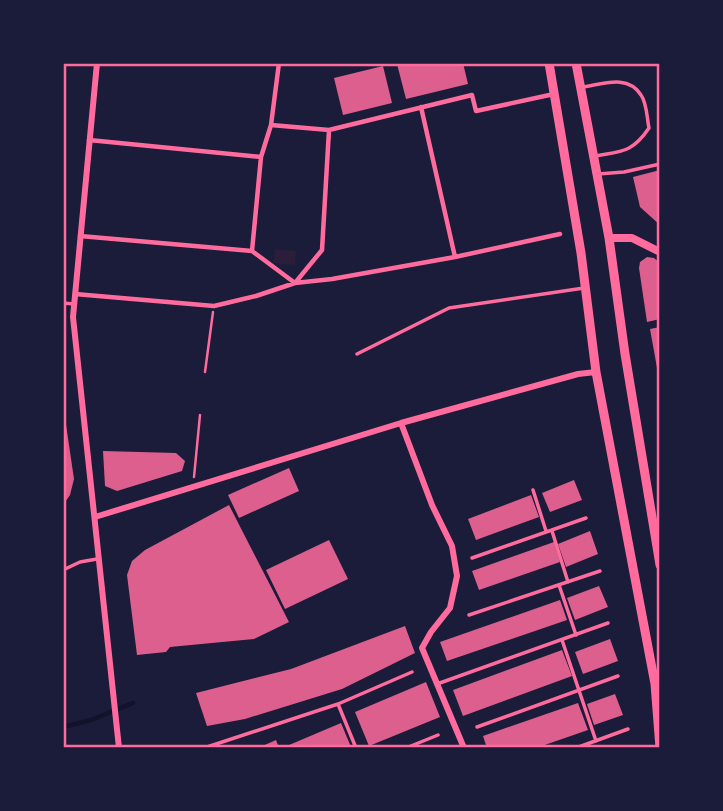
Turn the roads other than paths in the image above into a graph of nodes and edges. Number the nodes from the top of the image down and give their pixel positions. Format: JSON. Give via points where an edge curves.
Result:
{"nodes":[{"id":1,"x":97,"y":63,"type":"edge"},
{"id":2,"x":279,"y":63,"type":"edge"},
{"id":3,"x":549,"y":63,"type":"edge"},
{"id":4,"x":576,"y":63,"type":"edge"},
{"id":5,"x":581,"y":88,"type":"junction"},
{"id":6,"x":555,"y":93,"type":"junction"},
{"id":7,"x":421,"y":107,"type":"junction"},
{"id":8,"x":271,"y":125,"type":"junction"},
{"id":9,"x":329,"y":130,"type":"junction"},
{"id":10,"x":88,"y":140,"type":"junction"},
{"id":11,"x":595,"y":156,"type":"junction"},
{"id":12,"x":261,"y":157,"type":"junction"},
{"id":13,"x":660,"y":164,"type":"edge"},
{"id":14,"x":598,"y":174,"type":"junction"},
{"id":15,"x":560,"y":234,"type":"dead end"},
{"id":16,"x":79,"y":236,"type":"junction"},
{"id":17,"x":609,"y":238,"type":"junction"},
{"id":18,"x":252,"y":251,"type":"junction"},
{"id":19,"x":660,"y":252,"type":"edge"},
{"id":20,"x":455,"y":257,"type":"junction"},
{"id":21,"x":295,"y":283,"type":"junction"},
{"id":22,"x":585,"y":288,"type":"junction"},
{"id":23,"x":75,"y":294,"type":"junction"},
{"id":24,"x":63,"y":303,"type":"edge"},
{"id":25,"x":74,"y":304,"type":"junction"},
{"id":26,"x":357,"y":354,"type":"dead end"},
{"id":27,"x":596,"y":372,"type":"junction"},
{"id":28,"x":401,"y":423,"type":"junction"},
{"id":29,"x":533,"y":490,"type":"dead end"},
{"id":30,"x":95,"y":517,"type":"junction"},
{"id":31,"x":586,"y":518,"type":"dead end"},
{"id":32,"x":549,"y":531,"type":"junction"},
{"id":33,"x":472,"y":558,"type":"dead end"},
{"id":34,"x":99,"y":559,"type":"junction"},
{"id":35,"x":660,"y":565,"type":"edge"},
{"id":36,"x":63,"y":570,"type":"edge"},
{"id":37,"x":600,"y":571,"type":"dead end"},
{"id":38,"x":568,"y":582,"type":"junction"},
{"id":39,"x":559,"y":585,"type":"junction"},
{"id":40,"x":470,"y":615,"type":"dead end"},
{"id":41,"x":608,"y":623,"type":"dead end"},
{"id":42,"x":576,"y":635,"type":"junction"},
{"id":43,"x":562,"y":640,"type":"junction"},
{"id":44,"x":412,"y":672,"type":"dead end"},
{"id":45,"x":618,"y":676,"type":"dead end"},
{"id":46,"x":437,"y":684,"type":"junction"},
{"id":47,"x":579,"y":691,"type":"junction"},
{"id":48,"x":338,"y":704,"type":"junction"},
{"id":49,"x":477,"y":727,"type":"dead end"},
{"id":50,"x":628,"y":729,"type":"dead end"},
{"id":51,"x":438,"y":735,"type":"dead end"},
{"id":52,"x":596,"y":740,"type":"junction"},
{"id":53,"x":119,"y":748,"type":"edge"},
{"id":54,"x":204,"y":748,"type":"edge"},
{"id":55,"x":356,"y":748,"type":"edge"},
{"id":56,"x":406,"y":748,"type":"edge"},
{"id":57,"x":464,"y":748,"type":"edge"},
{"id":58,"x":576,"y":748,"type":"edge"},
{"id":59,"x":660,"y":748,"type":"edge"}],
"edges":[{"from":1,"to":10,"type":"street"},
{"from":2,"to":8,"type":"street"},
{"from":3,"to":6,"type":"main road"},
{"from":4,"to":5,"type":"main road"},
{"from":5,"to":11,"type":"main road"},
{"from":5,"to":11,"type":"lane","via":[[628,83],[642,96],[645,107],[649,128],[638,144]]},
{"from":6,"to":7,"type":"street","via":[[476,111],[472,95]]},
{"from":6,"to":22,"type":"main road"},
{"from":7,"to":9,"type":"street"},
{"from":7,"to":20,"type":"street"},
{"from":8,"to":9,"type":"street"},
{"from":8,"to":12,"type":"street"},
{"from":9,"to":21,"type":"street","via":[[322,250]]},
{"from":10,"to":12,"type":"street"},
{"from":10,"to":16,"type":"street"},
{"from":11,"to":14,"type":"main road"},
{"from":12,"to":18,"type":"street"},
{"from":13,"to":14,"type":"lane"},
{"from":14,"to":17,"type":"main road"},
{"from":15,"to":20,"type":"street"},
{"from":16,"to":18,"type":"street"},
{"from":16,"to":23,"type":"street"},
{"from":17,"to":19,"type":"street","via":[[632,237]]},
{"from":17,"to":35,"type":"main road"},
{"from":18,"to":21,"type":"street"},
{"from":20,"to":21,"type":"street"},
{"from":21,"to":23,"type":"street","via":[[214,306]]},
{"from":22,"to":26,"type":"lane","via":[[449,308]]},
{"from":22,"to":27,"type":"main road"},
{"from":23,"to":25,"type":"street"},
{"from":24,"to":25,"type":"lane"},
{"from":25,"to":30,"type":"street"},
{"from":27,"to":28,"type":"street"},
{"from":27,"to":59,"type":"main road","via":[[655,684]]},
{"from":28,"to":30,"type":"street"},
{"from":28,"to":46,"type":"street","via":[[452,546],[457,576],[450,608],[422,648]]},
{"from":29,"to":32,"type":"lane"},
{"from":30,"to":34,"type":"street"},
{"from":31,"to":32,"type":"lane"},
{"from":32,"to":33,"type":"lane"},
{"from":32,"to":38,"type":"lane"},
{"from":34,"to":36,"type":"lane"},
{"from":34,"to":53,"type":"street"},
{"from":37,"to":38,"type":"lane"},
{"from":38,"to":39,"type":"lane"},
{"from":39,"to":40,"type":"lane"},
{"from":39,"to":42,"type":"lane"},
{"from":41,"to":42,"type":"lane"},
{"from":42,"to":43,"type":"lane"},
{"from":43,"to":46,"type":"lane"},
{"from":43,"to":47,"type":"lane"},
{"from":44,"to":48,"type":"lane"},
{"from":45,"to":47,"type":"lane"},
{"from":46,"to":57,"type":"street"},
{"from":47,"to":49,"type":"lane"},
{"from":47,"to":52,"type":"lane"},
{"from":48,"to":54,"type":"lane"},
{"from":48,"to":55,"type":"lane"},
{"from":50,"to":52,"type":"lane"},
{"from":51,"to":56,"type":"lane"},
{"from":52,"to":58,"type":"lane"}]}
